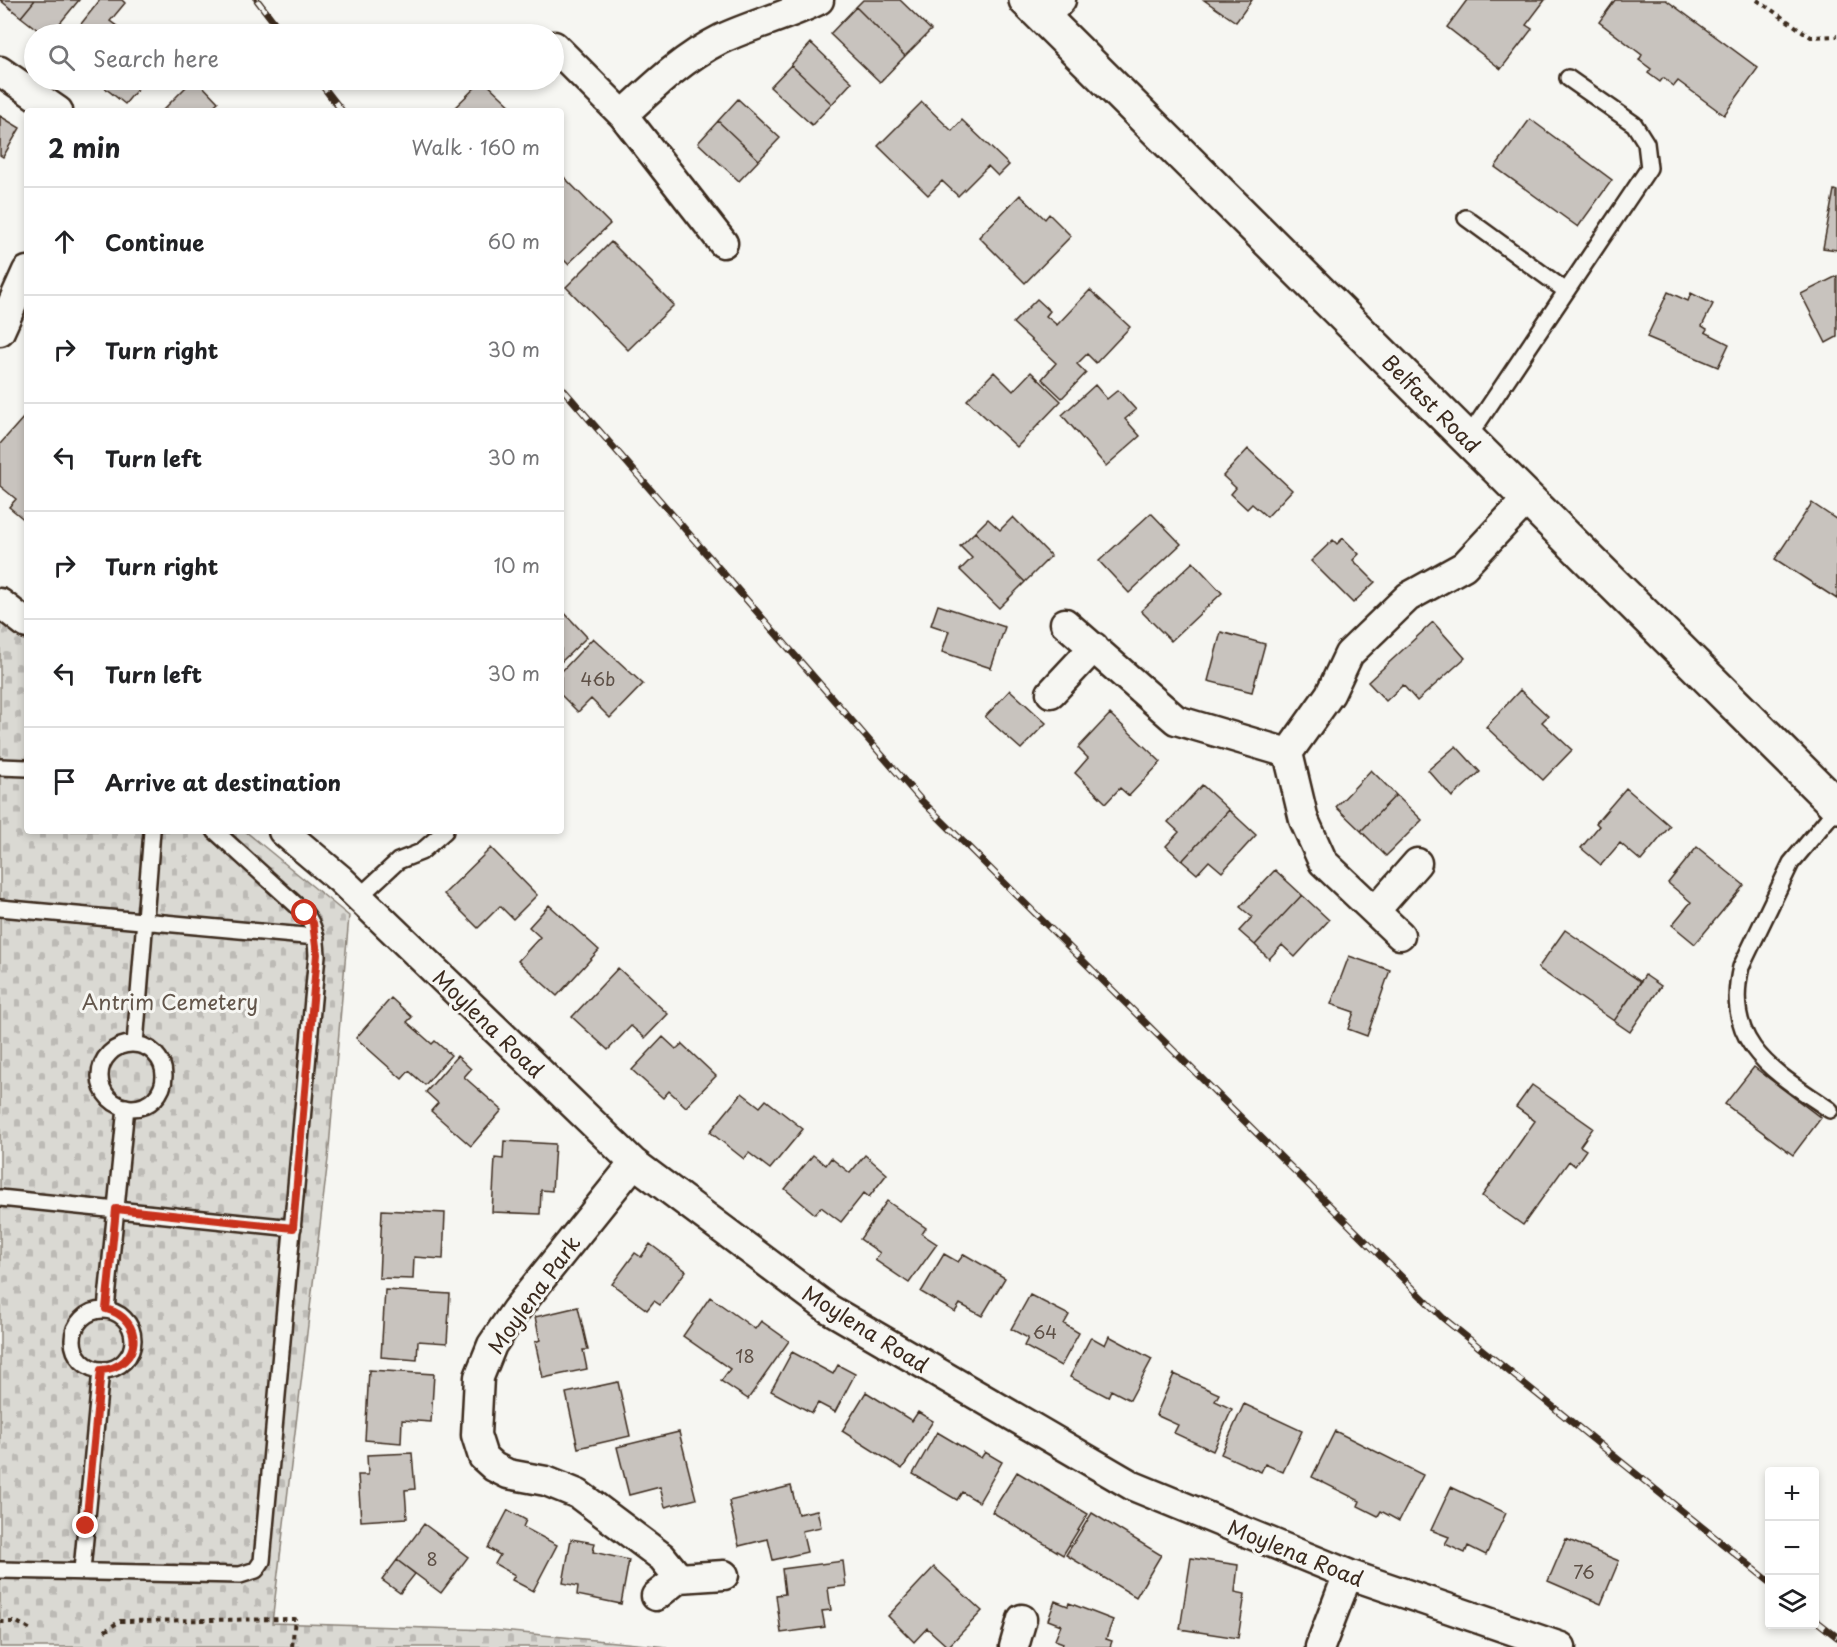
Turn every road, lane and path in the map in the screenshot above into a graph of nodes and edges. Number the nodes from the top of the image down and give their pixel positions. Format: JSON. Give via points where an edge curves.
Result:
{"nodes":[{"id":1,"x":819,"y":0,"type":"edge"},
{"id":2,"x":1757,"y":0,"type":"edge"},
{"id":3,"x":1044,"y":6,"type":"edge"},
{"id":4,"x":1837,"y":36,"type":"edge"},
{"id":5,"x":564,"y":56,"type":"edge"},
{"id":6,"x":0,"y":71,"type":"edge"},
{"id":7,"x":1568,"y":78,"type":"dead end"},
{"id":8,"x":24,"y":88,"type":"edge"},
{"id":9,"x":28,"y":90,"type":"edge"},
{"id":10,"x":54,"y":108,"type":"edge"},
{"id":11,"x":623,"y":114,"type":"junction"},
{"id":12,"x":1466,"y":218,"type":"dead end"},
{"id":13,"x":723,"y":243,"type":"dead end"},
{"id":14,"x":24,"y":278,"type":"edge"},
{"id":15,"x":1566,"y":291,"type":"junction"},
{"id":16,"x":0,"y":331,"type":"edge"},
{"id":17,"x":1467,"y":439,"type":"junction"},
{"id":18,"x":1529,"y":498,"type":"junction"},
{"id":19,"x":0,"y":603,"type":"edge"},
{"id":20,"x":24,"y":622,"type":"edge"},
{"id":21,"x":1065,"y":623,"type":"dead end"},
{"id":22,"x":1094,"y":647,"type":"junction"},
{"id":23,"x":1051,"y":693,"type":"dead end"},
{"id":24,"x":1288,"y":753,"type":"junction"},
{"id":25,"x":0,"y":767,"type":"edge"},
{"id":26,"x":24,"y":768,"type":"edge"},
{"id":27,"x":1837,"y":807,"type":"edge"},
{"id":28,"x":152,"y":834,"type":"edge"},
{"id":29,"x":218,"y":834,"type":"edge"},
{"id":30,"x":286,"y":834,"type":"edge"},
{"id":31,"x":442,"y":834,"type":"edge"},
{"id":32,"x":1417,"y":863,"type":"dead end"},
{"id":33,"x":359,"y":897,"type":"junction"},
{"id":34,"x":0,"y":908,"type":"edge"},
{"id":35,"x":1375,"y":910,"type":"junction"},
{"id":36,"x":144,"y":923,"type":"junction"},
{"id":37,"x":1400,"y":935,"type":"dead end"},
{"id":38,"x":316,"y":937,"type":"junction"},
{"id":39,"x":135,"y":1044,"type":"junction"},
{"id":40,"x":126,"y":1107,"type":"junction"},
{"id":41,"x":1830,"y":1110,"type":"dead end"},
{"id":42,"x":634,"y":1163,"type":"junction"},
{"id":43,"x":0,"y":1198,"type":"edge"},
{"id":44,"x":116,"y":1209,"type":"junction"},
{"id":45,"x":293,"y":1228,"type":"junction"},
{"id":46,"x":106,"y":1309,"type":"junction"},
{"id":47,"x":101,"y":1370,"type":"junction"},
{"id":48,"x":0,"y":1570,"type":"edge"},
{"id":49,"x":82,"y":1570,"type":"junction"},
{"id":50,"x":1347,"y":1574,"type":"junction"},
{"id":51,"x":724,"y":1575,"type":"dead end"},
{"id":52,"x":679,"y":1578,"type":"junction"},
{"id":53,"x":656,"y":1596,"type":"dead end"},
{"id":54,"x":1022,"y":1619,"type":"dead end"},
{"id":55,"x":0,"y":1622,"type":"edge"},
{"id":56,"x":31,"y":1630,"type":"dead end"},
{"id":57,"x":105,"y":1631,"type":"dead end"},
{"id":58,"x":292,"y":1647,"type":"edge"},
{"id":59,"x":1014,"y":1647,"type":"edge"},
{"id":60,"x":1320,"y":1647,"type":"edge"},
{"id":61,"x":1561,"y":1647,"type":"edge"}],
"edges":[{"from":1,"to":11,"type":"street","via":[[795,13],[722,39],[677,64]]},
{"from":2,"to":4,"type":"path","via":[[1811,38]]},
{"from":3,"to":17,"type":"main road","name":"Belfast Road"},
{"from":5,"to":11,"type":"street"},
{"from":6,"to":8,"type":"street"},
{"from":7,"to":15,"type":"lane","via":[[1634,124],[1646,143],[1649,168]]},
{"from":9,"to":10,"type":"street"},
{"from":11,"to":13,"type":"street"},
{"from":12,"to":15,"type":"lane"},
{"from":14,"to":16,"type":"street"},
{"from":15,"to":17,"type":"lane"},
{"from":17,"to":18,"type":"main road","name":"Belfast Road"},
{"from":18,"to":24,"type":"street","via":[[1464,566],[1408,597],[1348,654],[1330,694]]},
{"from":18,"to":27,"type":"main road","name":"Belfast Road"},
{"from":19,"to":20,"type":"street"},
{"from":21,"to":22,"type":"street"},
{"from":22,"to":23,"type":"street"},
{"from":22,"to":24,"type":"street","via":[[1176,720]]},
{"from":24,"to":35,"type":"street","via":[[1304,820],[1323,862]]},
{"from":25,"to":26,"type":"lane"},
{"from":27,"to":41,"type":"lane","via":[[1791,863],[1741,967],[1737,985],[1737,1003],[1749,1046],[1771,1070]]},
{"from":28,"to":36,"type":"lane"},
{"from":29,"to":38,"type":"lane","via":[[305,913],[313,923]]},
{"from":30,"to":33,"type":"street","name":"Moylena Road"},
{"from":31,"to":33,"type":"lane","via":[[421,852],[398,861]]},
{"from":32,"to":35,"type":"street"},
{"from":33,"to":42,"type":"street","name":"Moylena Road"},
{"from":34,"to":36,"type":"lane"},
{"from":35,"to":37,"type":"street"},
{"from":36,"to":38,"type":"lane"},
{"from":36,"to":39,"type":"lane"},
{"from":38,"to":45,"type":"lane"},
{"from":39,"to":40,"type":"lane","via":[[116,1048],[100,1071],[100,1081],[109,1098]]},
{"from":39,"to":40,"type":"lane","via":[[153,1052],[164,1078],[147,1104]]},
{"from":40,"to":44,"type":"lane"},
{"from":42,"to":50,"type":"street","name":"Moylena Road","via":[[829,1309],[1123,1480]]},
{"from":42,"to":52,"type":"street","name":"Moylena Park","via":[[492,1345],[479,1377],[476,1435],[483,1457],[494,1467],[578,1494],[662,1557]]},
{"from":43,"to":44,"type":"lane"},
{"from":44,"to":45,"type":"lane"},
{"from":44,"to":46,"type":"lane"},
{"from":45,"to":49,"type":"lane","via":[[265,1549],[260,1566],[240,1575]]},
{"from":46,"to":47,"type":"lane","via":[[130,1325],[134,1344],[118,1366]]},
{"from":46,"to":47,"type":"lane","via":[[80,1319],[72,1337],[77,1356]]},
{"from":47,"to":49,"type":"lane"},
{"from":48,"to":49,"type":"lane"},
{"from":50,"to":60,"type":"street"},
{"from":50,"to":61,"type":"street","name":"Moylena Road"},
{"from":51,"to":52,"type":"street"},
{"from":52,"to":53,"type":"street"},
{"from":54,"to":59,"type":"street"},
{"from":55,"to":56,"type":"path","via":[[17,1622]]},
{"from":57,"to":58,"type":"path","via":[[120,1621],[295,1619]]}]}
